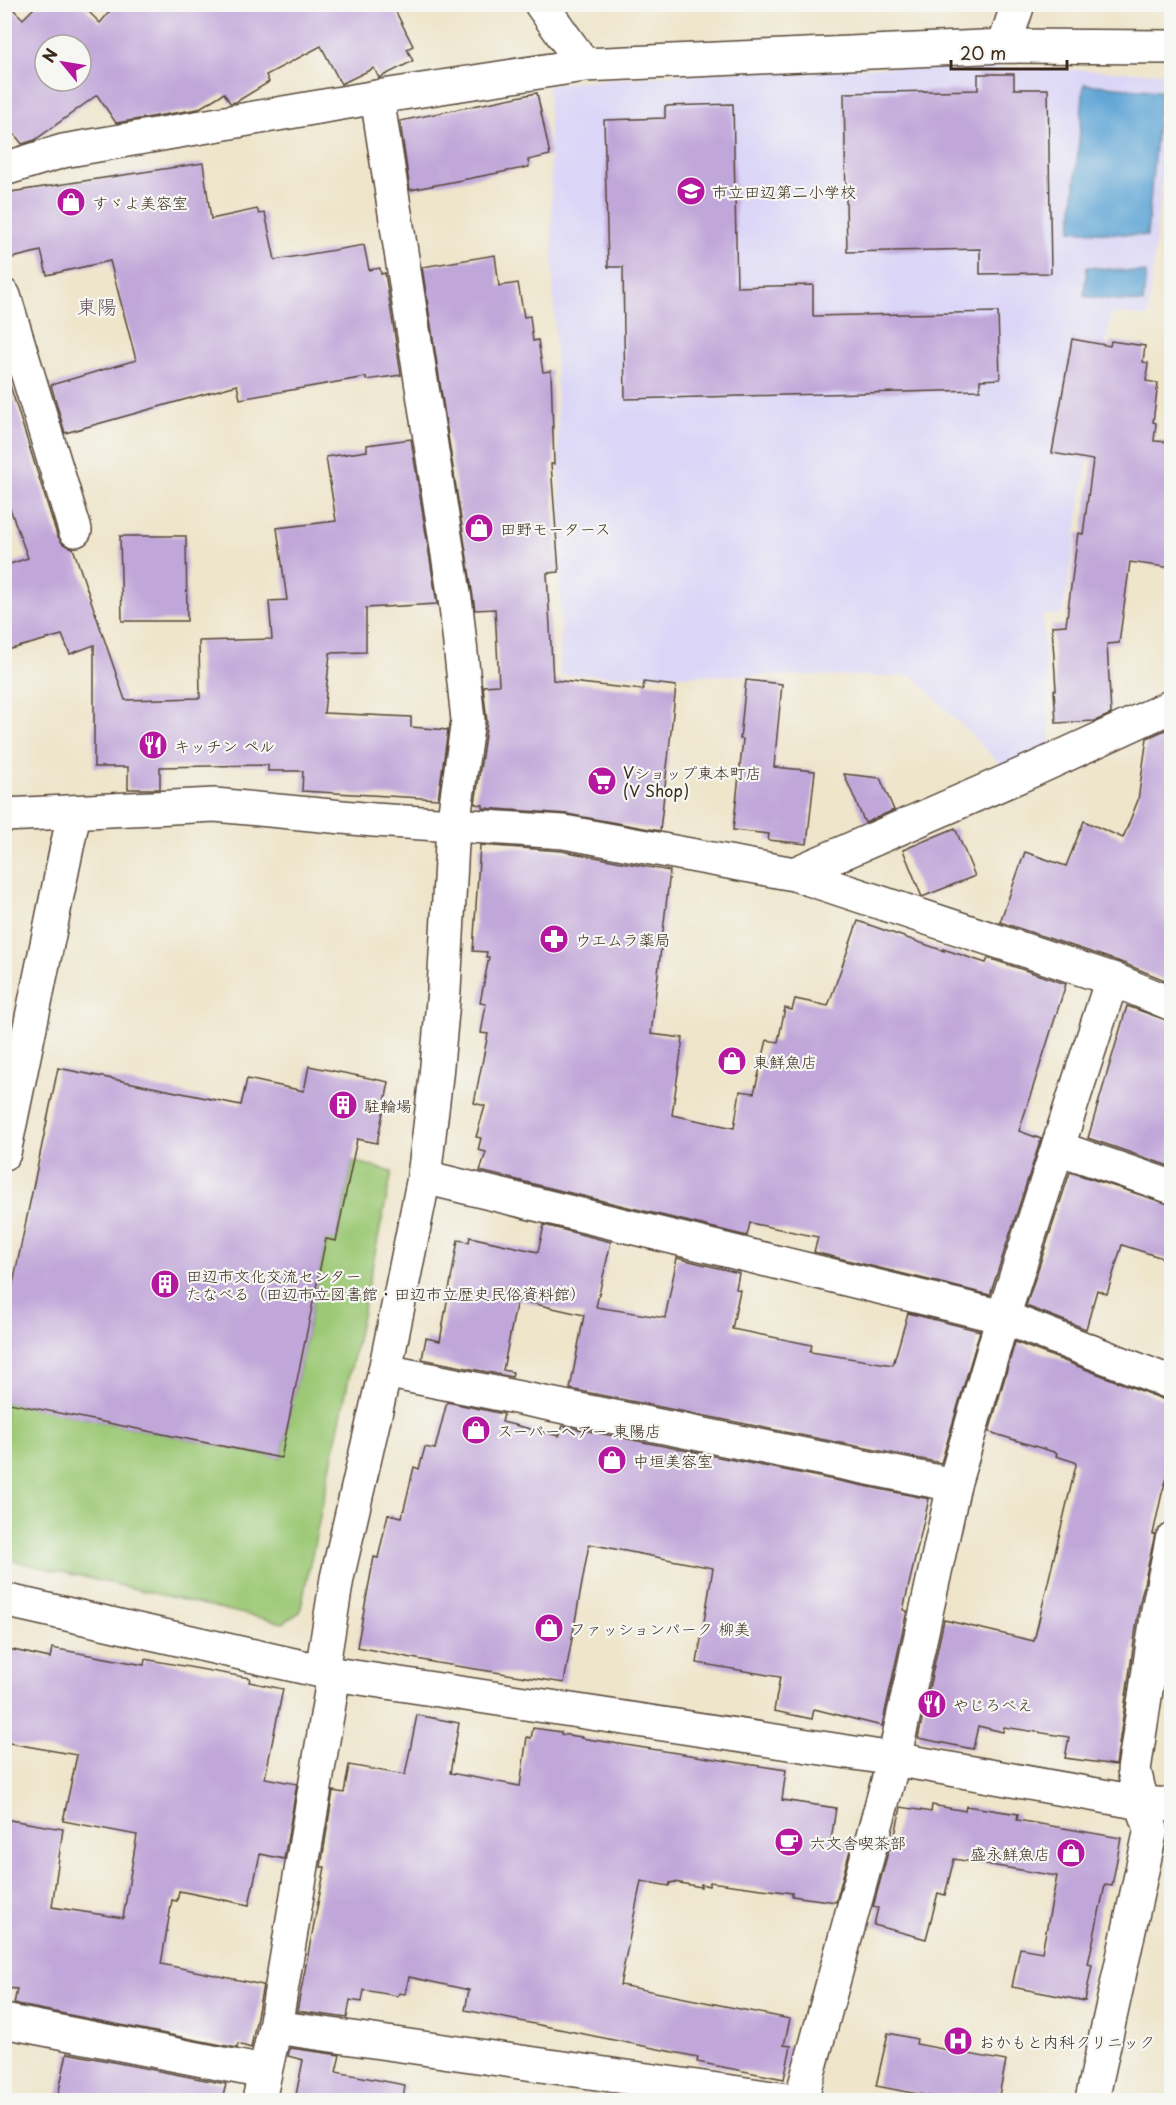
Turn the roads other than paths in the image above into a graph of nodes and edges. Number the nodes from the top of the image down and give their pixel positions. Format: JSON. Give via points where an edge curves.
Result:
{"nodes":[{"id":1,"x":542,"y":4,"type":"edge"},
{"id":2,"x":1018,"y":4,"type":"edge"},
{"id":3,"x":1004,"y":46,"type":"junction"},
{"id":4,"x":1172,"y":47,"type":"edge"},
{"id":5,"x":584,"y":65,"type":"junction"},
{"id":6,"x":377,"y":97,"type":"junction"},
{"id":7,"x":4,"y":169,"type":"edge"},
{"id":8,"x":4,"y":296,"type":"edge"},
{"id":9,"x":75,"y":530,"type":"dead end"},
{"id":10,"x":1172,"y":706,"type":"edge"},
{"id":11,"x":74,"y":813,"type":"junction"},
{"id":12,"x":4,"y":815,"type":"edge"},
{"id":13,"x":453,"y":825,"type":"junction"},
{"id":14,"x":794,"y":874,"type":"junction"},
{"id":15,"x":1112,"y":979,"type":"junction"},
{"id":16,"x":1172,"y":1004,"type":"edge"},
{"id":17,"x":1058,"y":1148,"type":"junction"},
{"id":18,"x":5,"y":1150,"type":"edge"},
{"id":19,"x":424,"y":1177,"type":"junction"},
{"id":20,"x":1172,"y":1186,"type":"edge"},
{"id":21,"x":1003,"y":1317,"type":"junction"},
{"id":22,"x":385,"y":1371,"type":"junction"},
{"id":23,"x":1172,"y":1383,"type":"edge"},
{"id":24,"x":954,"y":1485,"type":"junction"},
{"id":25,"x":1172,"y":1540,"type":"edge"},
{"id":26,"x":4,"y":1600,"type":"edge"},
{"id":27,"x":328,"y":1673,"type":"junction"},
{"id":28,"x":894,"y":1759,"type":"junction"},
{"id":29,"x":1157,"y":1804,"type":"edge"},
{"id":30,"x":4,"y":2021,"type":"edge"},
{"id":31,"x":275,"y":2027,"type":"junction"},
{"id":32,"x":261,"y":2086,"type":"edge"},
{"id":33,"x":787,"y":2100,"type":"edge"},
{"id":34,"x":801,"y":2100,"type":"edge"},
{"id":35,"x":1092,"y":2100,"type":"edge"}],
"edges":[{"from":1,"to":5,"type":"street"},
{"from":2,"to":3,"type":"street"},
{"from":3,"to":4,"type":"street"},
{"from":3,"to":5,"type":"street"},
{"from":5,"to":6,"type":"street"},
{"from":6,"to":7,"type":"street","via":[[63,151]]},
{"from":6,"to":13,"type":"street","via":[[456,606],[468,720]]},
{"from":8,"to":9,"type":"street"},
{"from":10,"to":14,"type":"street"},
{"from":11,"to":12,"type":"street"},
{"from":11,"to":13,"type":"street","via":[[215,805]]},
{"from":11,"to":18,"type":"street"},
{"from":13,"to":14,"type":"street","via":[[564,832]]},
{"from":13,"to":19,"type":"street","via":[[444,990]]},
{"from":14,"to":15,"type":"street"},
{"from":15,"to":16,"type":"street"},
{"from":15,"to":17,"type":"street"},
{"from":17,"to":20,"type":"street"},
{"from":17,"to":21,"type":"street"},
{"from":19,"to":21,"type":"street"},
{"from":19,"to":22,"type":"street"},
{"from":21,"to":23,"type":"street"},
{"from":21,"to":24,"type":"street"},
{"from":22,"to":24,"type":"street"},
{"from":22,"to":27,"type":"street","via":[[337,1578]]},
{"from":24,"to":28,"type":"street"},
{"from":25,"to":29,"type":"street","via":[[1134,1770]]},
{"from":26,"to":27,"type":"street"},
{"from":27,"to":28,"type":"street"},
{"from":27,"to":31,"type":"street"},
{"from":28,"to":29,"type":"street"},
{"from":28,"to":34,"type":"street"},
{"from":29,"to":35,"type":"street"},
{"from":30,"to":32,"type":"street"},
{"from":31,"to":32,"type":"street"},
{"from":31,"to":33,"type":"street"}]}
